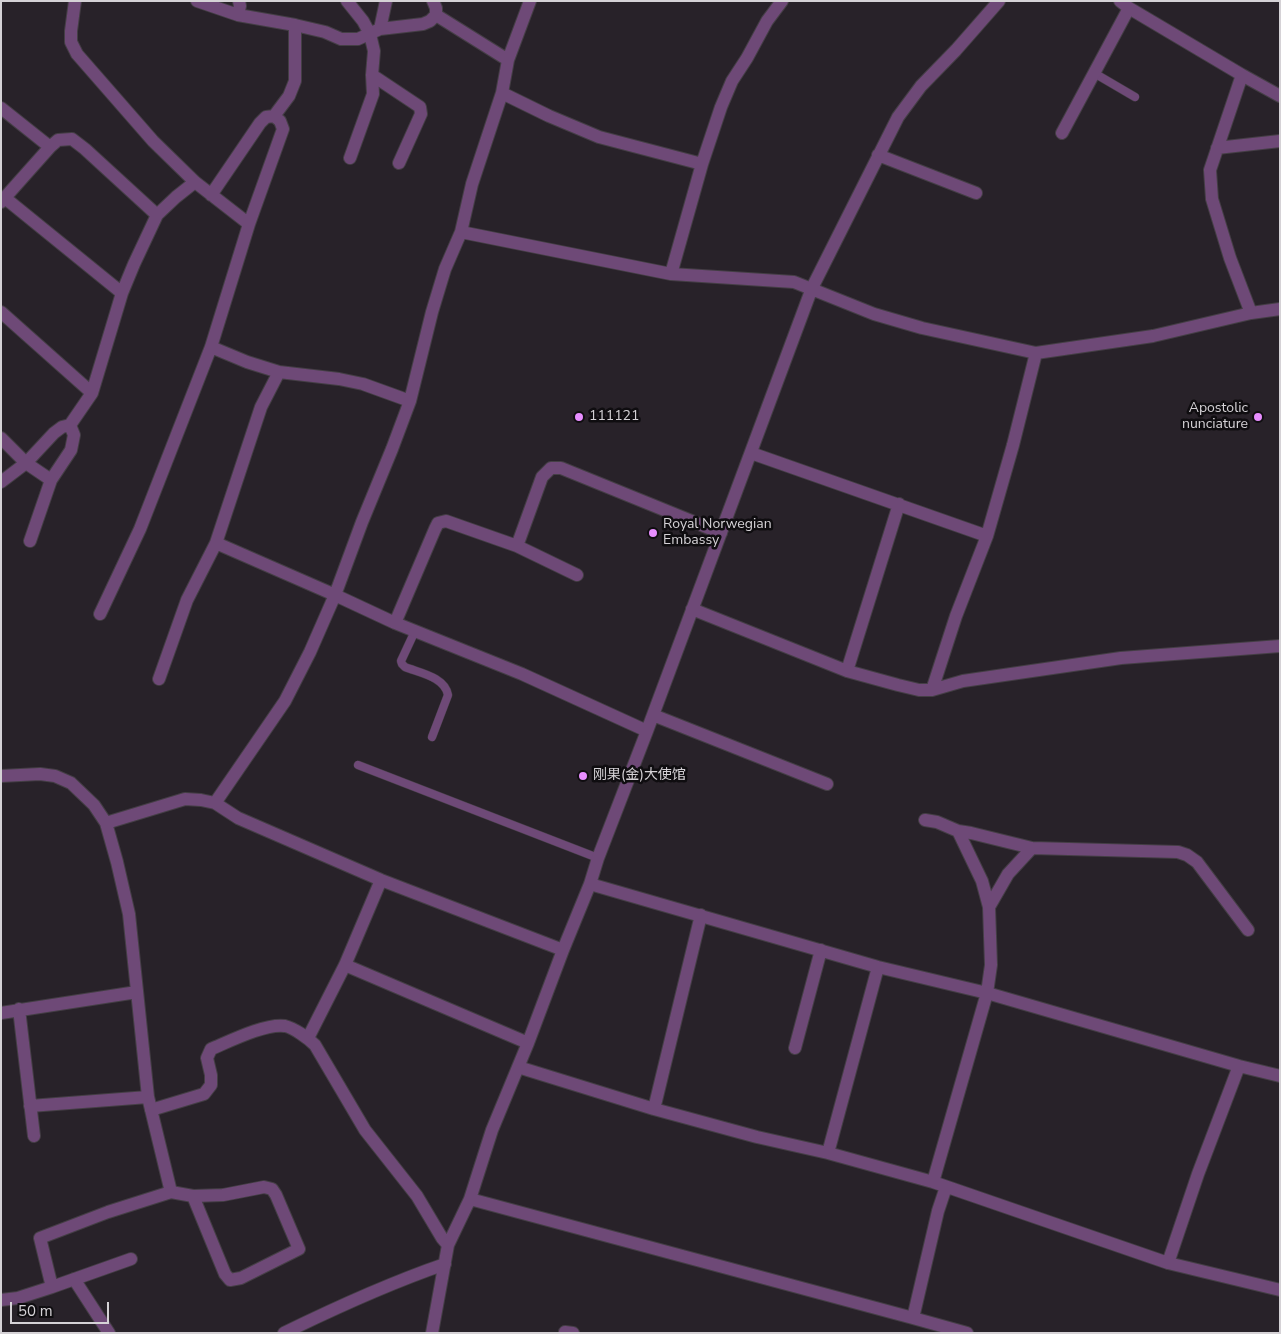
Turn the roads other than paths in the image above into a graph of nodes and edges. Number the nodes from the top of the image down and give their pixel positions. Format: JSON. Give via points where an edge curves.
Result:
{"nodes":[{"id":1,"x":75,"y":1,"type":"edge"},
{"id":2,"x":197,"y":1,"type":"edge"},
{"id":3,"x":239,"y":1,"type":"edge"},
{"id":4,"x":347,"y":1,"type":"edge"},
{"id":5,"x":386,"y":1,"type":"edge"},
{"id":6,"x":433,"y":1,"type":"edge"},
{"id":7,"x":530,"y":1,"type":"edge"},
{"id":8,"x":782,"y":1,"type":"edge"},
{"id":9,"x":999,"y":1,"type":"edge"},
{"id":10,"x":1125,"y":5,"type":"edge"},
{"id":11,"x":238,"y":15,"type":"junction"},
{"id":12,"x":436,"y":15,"type":"junction"},
{"id":13,"x":295,"y":25,"type":"junction"},
{"id":14,"x":375,"y":32,"type":"junction"},
{"id":15,"x":508,"y":60,"type":"junction"},
{"id":16,"x":1094,"y":73,"type":"junction"},
{"id":17,"x":372,"y":75,"type":"junction"},
{"id":18,"x":1242,"y":75,"type":"junction"},
{"id":19,"x":502,"y":93,"type":"junction"},
{"id":20,"x":1280,"y":96,"type":"edge"},
{"id":21,"x":1135,"y":97,"type":"dead end"},
{"id":22,"x":1,"y":108,"type":"edge"},
{"id":23,"x":274,"y":116,"type":"junction"},
{"id":24,"x":1062,"y":133,"type":"dead end"},
{"id":25,"x":1280,"y":141,"type":"edge"},
{"id":26,"x":50,"y":147,"type":"junction"},
{"id":27,"x":1217,"y":148,"type":"junction"},
{"id":28,"x":878,"y":155,"type":"junction"},
{"id":29,"x":350,"y":158,"type":"dead end"},
{"id":30,"x":398,"y":163,"type":"dead end"},
{"id":31,"x":702,"y":164,"type":"junction"},
{"id":32,"x":195,"y":182,"type":"junction"},
{"id":33,"x":976,"y":193,"type":"dead end"},
{"id":34,"x":210,"y":195,"type":"junction"},
{"id":35,"x":3,"y":200,"type":"edge"},
{"id":36,"x":157,"y":215,"type":"junction"},
{"id":37,"x":250,"y":224,"type":"junction"},
{"id":38,"x":461,"y":232,"type":"junction"},
{"id":39,"x":671,"y":274,"type":"junction"},
{"id":40,"x":812,"y":288,"type":"junction"},
{"id":41,"x":122,"y":293,"type":"junction"},
{"id":42,"x":1280,"y":309,"type":"edge"},
{"id":43,"x":1,"y":312,"type":"edge"},
{"id":44,"x":1251,"y":313,"type":"junction"},
{"id":45,"x":211,"y":347,"type":"junction"},
{"id":46,"x":1036,"y":353,"type":"junction"},
{"id":47,"x":279,"y":372,"type":"junction"},
{"id":48,"x":92,"y":393,"type":"junction"},
{"id":49,"x":410,"y":401,"type":"junction"},
{"id":50,"x":70,"y":425,"type":"junction"},
{"id":51,"x":1,"y":438,"type":"edge"},
{"id":52,"x":751,"y":453,"type":"junction"},
{"id":53,"x":26,"y":463,"type":"junction"},
{"id":54,"x":51,"y":480,"type":"junction"},
{"id":55,"x":1,"y":482,"type":"edge"},
{"id":56,"x":899,"y":504,"type":"junction"},
{"id":57,"x":721,"y":533,"type":"junction"},
{"id":58,"x":987,"y":536,"type":"junction"},
{"id":59,"x":30,"y":541,"type":"dead end"},
{"id":60,"x":216,"y":543,"type":"junction"},
{"id":61,"x":517,"y":546,"type":"junction"},
{"id":62,"x":577,"y":575,"type":"dead end"},
{"id":63,"x":334,"y":595,"type":"junction"},
{"id":64,"x":692,"y":609,"type":"junction"},
{"id":65,"x":100,"y":614,"type":"dead end"},
{"id":66,"x":395,"y":623,"type":"junction"},
{"id":67,"x":415,"y":631,"type":"junction"},
{"id":68,"x":1280,"y":646,"type":"edge"},
{"id":69,"x":847,"y":671,"type":"junction"},
{"id":70,"x":159,"y":678,"type":"dead end"},
{"id":71,"x":932,"y":690,"type":"junction"},
{"id":72,"x":653,"y":715,"type":"junction"},
{"id":73,"x":647,"y":731,"type":"junction"},
{"id":74,"x":432,"y":737,"type":"dead end"},
{"id":75,"x":358,"y":765,"type":"dead end"},
{"id":76,"x":1,"y":776,"type":"edge"},
{"id":77,"x":827,"y":784,"type":"dead end"},
{"id":78,"x":215,"y":803,"type":"junction"},
{"id":79,"x":925,"y":820,"type":"dead end"},
{"id":80,"x":106,"y":823,"type":"junction"},
{"id":81,"x":958,"y":831,"type":"junction"},
{"id":82,"x":1032,"y":848,"type":"junction"},
{"id":83,"x":598,"y":858,"type":"junction"},
{"id":84,"x":381,"y":880,"type":"junction"},
{"id":85,"x":590,"y":884,"type":"junction"},
{"id":86,"x":989,"y":907,"type":"junction"},
{"id":87,"x":701,"y":916,"type":"junction"},
{"id":88,"x":1248,"y":930,"type":"dead end"},
{"id":89,"x":563,"y":950,"type":"junction"},
{"id":90,"x":821,"y":950,"type":"junction"},
{"id":91,"x":345,"y":965,"type":"junction"},
{"id":92,"x":878,"y":967,"type":"junction"},
{"id":93,"x":136,"y":992,"type":"junction"},
{"id":94,"x":987,"y":993,"type":"junction"},
{"id":95,"x":19,"y":1010,"type":"junction"},
{"id":96,"x":1,"y":1013,"type":"edge"},
{"id":97,"x":308,"y":1038,"type":"junction"},
{"id":98,"x":528,"y":1043,"type":"junction"},
{"id":99,"x":795,"y":1048,"type":"dead end"},
{"id":100,"x":1239,"y":1066,"type":"junction"},
{"id":101,"x":518,"y":1067,"type":"junction"},
{"id":102,"x":1280,"y":1076,"type":"edge"},
{"id":103,"x":148,"y":1097,"type":"junction"},
{"id":104,"x":30,"y":1106,"type":"junction"},
{"id":105,"x":654,"y":1109,"type":"junction"},
{"id":106,"x":151,"y":1110,"type":"junction"},
{"id":107,"x":34,"y":1136,"type":"dead end"},
{"id":108,"x":828,"y":1153,"type":"junction"},
{"id":109,"x":933,"y":1182,"type":"junction"},
{"id":110,"x":946,"y":1188,"type":"junction"},
{"id":111,"x":170,"y":1192,"type":"junction"},
{"id":112,"x":193,"y":1196,"type":"junction"},
{"id":113,"x":470,"y":1199,"type":"junction"},
{"id":114,"x":448,"y":1245,"type":"junction"},
{"id":115,"x":131,"y":1259,"type":"dead end"},
{"id":116,"x":1168,"y":1263,"type":"junction"},
{"id":117,"x":446,"y":1264,"type":"junction"},
{"id":118,"x":74,"y":1279,"type":"junction"},
{"id":119,"x":52,"y":1287,"type":"junction"},
{"id":120,"x":1280,"y":1290,"type":"edge"},
{"id":121,"x":1,"y":1300,"type":"edge"},
{"id":122,"x":913,"y":1318,"type":"junction"},
{"id":123,"x":109,"y":1333,"type":"edge"},
{"id":124,"x":284,"y":1333,"type":"edge"},
{"id":125,"x":432,"y":1333,"type":"edge"},
{"id":126,"x":966,"y":1333,"type":"edge"}],
"edges":[{"from":1,"to":32,"type":"street","via":[[71,42],[77,54],[153,141]]},
{"from":2,"to":11,"type":"street"},
{"from":3,"to":11,"type":"street"},
{"from":4,"to":14,"type":"street"},
{"from":5,"to":14,"type":"street"},
{"from":6,"to":12,"type":"street"},
{"from":7,"to":15,"type":"street"},
{"from":8,"to":31,"type":"street","via":[[732,81]]},
{"from":9,"to":28,"type":"street","via":[[921,86],[898,117]]},
{"from":10,"to":16,"type":"street"},
{"from":10,"to":18,"type":"street"},
{"from":11,"to":13,"type":"street"},
{"from":12,"to":14,"type":"street","via":[[423,24]]},
{"from":12,"to":15,"type":"street"},
{"from":13,"to":14,"type":"street","via":[[341,39],[358,39]]},
{"from":13,"to":23,"type":"street","via":[[295,81],[289,96]]},
{"from":14,"to":17,"type":"street"},
{"from":15,"to":19,"type":"street"},
{"from":16,"to":21,"type":"lane"},
{"from":16,"to":24,"type":"street"},
{"from":17,"to":29,"type":"street","via":[[373,94]]},
{"from":17,"to":30,"type":"street","via":[[421,110]]},
{"from":18,"to":20,"type":"street"},
{"from":18,"to":27,"type":"street"},
{"from":19,"to":31,"type":"street","via":[[599,137]]},
{"from":19,"to":38,"type":"street","via":[[472,184]]},
{"from":22,"to":26,"type":"street"},
{"from":23,"to":34,"type":"street","via":[[266,117],[260,123]]},
{"from":23,"to":37,"type":"street","via":[[283,129]]},
{"from":25,"to":27,"type":"street"},
{"from":26,"to":35,"type":"street"},
{"from":26,"to":36,"type":"street","via":[[58,140],[72,139]]},
{"from":27,"to":44,"type":"street","via":[[1210,170],[1212,199]]},
{"from":28,"to":33,"type":"street"},
{"from":28,"to":40,"type":"street"},
{"from":31,"to":39,"type":"street"},
{"from":32,"to":34,"type":"street"},
{"from":32,"to":36,"type":"street"},
{"from":34,"to":37,"type":"street"},
{"from":35,"to":41,"type":"street"},
{"from":36,"to":41,"type":"street"},
{"from":37,"to":45,"type":"street"},
{"from":38,"to":39,"type":"street"},
{"from":38,"to":49,"type":"street","via":[[432,312]]},
{"from":39,"to":40,"type":"street","via":[[794,282]]},
{"from":40,"to":46,"type":"street","via":[[874,314],[922,328]]},
{"from":40,"to":52,"type":"street"},
{"from":41,"to":48,"type":"street"},
{"from":42,"to":44,"type":"street"},
{"from":43,"to":48,"type":"street"},
{"from":44,"to":46,"type":"street","via":[[1153,336]]},
{"from":45,"to":47,"type":"street"},
{"from":45,"to":65,"type":"street","via":[[140,529]]},
{"from":46,"to":58,"type":"street"},
{"from":47,"to":49,"type":"street","via":[[363,384]]},
{"from":47,"to":60,"type":"street","via":[[261,407]]},
{"from":48,"to":50,"type":"street"},
{"from":49,"to":63,"type":"street"},
{"from":50,"to":53,"type":"street","via":[[54,433]]},
{"from":50,"to":54,"type":"street","via":[[74,435],[71,450]]},
{"from":51,"to":53,"type":"street"},
{"from":52,"to":56,"type":"street"},
{"from":52,"to":57,"type":"street"},
{"from":53,"to":54,"type":"street"},
{"from":53,"to":55,"type":"street"},
{"from":54,"to":59,"type":"street"},
{"from":56,"to":58,"type":"street"},
{"from":56,"to":69,"type":"street"},
{"from":57,"to":61,"type":"street","via":[[561,468],[551,468],[542,478]]},
{"from":57,"to":64,"type":"street"},
{"from":58,"to":71,"type":"street"},
{"from":60,"to":63,"type":"street"},
{"from":60,"to":70,"type":"street","via":[[187,600]]},
{"from":61,"to":62,"type":"street"},
{"from":61,"to":66,"type":"street","via":[[446,520],[438,523]]},
{"from":63,"to":66,"type":"street"},
{"from":63,"to":78,"type":"street","via":[[285,701]]},
{"from":64,"to":69,"type":"street"},
{"from":64,"to":72,"type":"street"},
{"from":66,"to":67,"type":"street"},
{"from":67,"to":73,"type":"street","via":[[522,674]]},
{"from":67,"to":74,"type":"lane","via":[[402,664],[439,680],[447,689],[448,696]]},
{"from":68,"to":71,"type":"street","via":[[1121,658],[963,681]]},
{"from":69,"to":71,"type":"street","via":[[920,690]]},
{"from":72,"to":73,"type":"street"},
{"from":72,"to":77,"type":"street"},
{"from":73,"to":83,"type":"street"},
{"from":75,"to":83,"type":"lane"},
{"from":76,"to":80,"type":"street","via":[[40,774],[72,782]]},
{"from":78,"to":80,"type":"street","via":[[186,799]]},
{"from":78,"to":84,"type":"street","via":[[238,818]]},
{"from":79,"to":81,"type":"street"},
{"from":80,"to":93,"type":"street","via":[[128,914]]},
{"from":81,"to":82,"type":"street"},
{"from":81,"to":86,"type":"street","via":[[982,881]]},
{"from":82,"to":86,"type":"street","via":[[1008,874]]},
{"from":82,"to":88,"type":"street","via":[[1178,852],[1187,855],[1197,862]]},
{"from":83,"to":85,"type":"street"},
{"from":84,"to":89,"type":"street"},
{"from":84,"to":91,"type":"street"},
{"from":85,"to":87,"type":"street"},
{"from":85,"to":89,"type":"street"},
{"from":86,"to":94,"type":"street","via":[[991,965]]},
{"from":87,"to":90,"type":"street"},
{"from":87,"to":105,"type":"street"},
{"from":89,"to":98,"type":"street"},
{"from":90,"to":92,"type":"street"},
{"from":90,"to":99,"type":"street"},
{"from":91,"to":97,"type":"street"},
{"from":91,"to":98,"type":"street"},
{"from":92,"to":94,"type":"street"},
{"from":92,"to":108,"type":"street"},
{"from":93,"to":95,"type":"street"},
{"from":93,"to":103,"type":"street"},
{"from":94,"to":100,"type":"street"},
{"from":94,"to":109,"type":"street"},
{"from":95,"to":96,"type":"street"},
{"from":95,"to":104,"type":"street"},
{"from":97,"to":106,"type":"street","via":[[287,1026],[269,1026],[211,1049],[207,1058],[211,1085],[204,1094]]},
{"from":97,"to":114,"type":"street","via":[[366,1130],[417,1196]]},
{"from":98,"to":101,"type":"street"},
{"from":100,"to":102,"type":"street"},
{"from":100,"to":116,"type":"street"},
{"from":101,"to":105,"type":"street"},
{"from":101,"to":113,"type":"street","via":[[492,1130]]},
{"from":103,"to":104,"type":"street"},
{"from":103,"to":106,"type":"street"},
{"from":104,"to":107,"type":"street"},
{"from":105,"to":108,"type":"street"},
{"from":106,"to":111,"type":"street"},
{"from":108,"to":109,"type":"street"},
{"from":109,"to":110,"type":"street"},
{"from":110,"to":116,"type":"street"},
{"from":110,"to":122,"type":"street"},
{"from":111,"to":112,"type":"street"},
{"from":111,"to":119,"type":"street","via":[[40,1238]]},
{"from":112,"to":112,"type":"street","via":[[272,1189],[300,1250],[230,1280]]},
{"from":113,"to":114,"type":"street"},
{"from":113,"to":122,"type":"street"},
{"from":114,"to":117,"type":"street"},
{"from":115,"to":118,"type":"street"},
{"from":116,"to":120,"type":"street"},
{"from":117,"to":124,"type":"street","via":[[363,1296]]},
{"from":117,"to":125,"type":"street"},
{"from":118,"to":119,"type":"street"},
{"from":118,"to":123,"type":"street"},
{"from":119,"to":121,"type":"street"},
{"from":122,"to":126,"type":"street"}]}
